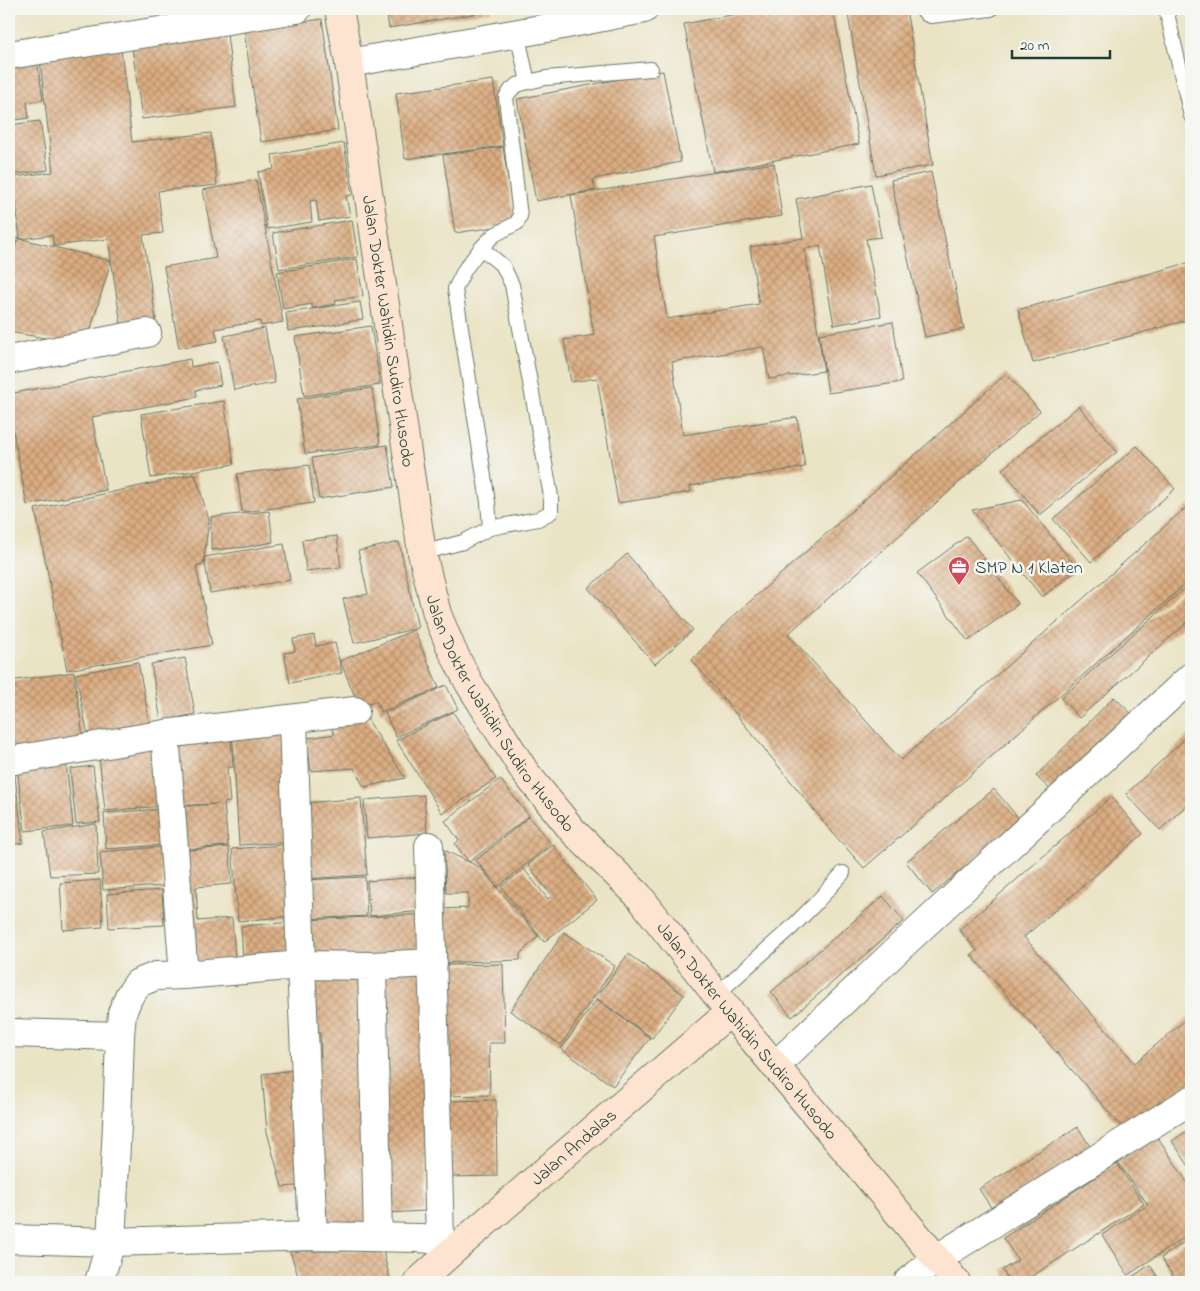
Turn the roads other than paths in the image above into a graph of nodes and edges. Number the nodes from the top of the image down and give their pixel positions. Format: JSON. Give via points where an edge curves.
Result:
{"nodes":[{"id":1,"x":297,"y":9,"type":"edge"},
{"id":2,"x":339,"y":9,"type":"edge"},
{"id":3,"x":644,"y":9,"type":"edge"},
{"id":4,"x":922,"y":9,"type":"edge"},
{"id":5,"x":991,"y":9,"type":"edge"},
{"id":6,"x":1166,"y":9,"type":"edge"},
{"id":7,"x":518,"y":33,"type":"junction"},
{"id":8,"x":9,"y":54,"type":"edge"},
{"id":9,"x":349,"y":63,"type":"junction"},
{"id":10,"x":651,"y":69,"type":"dead end"},
{"id":11,"x":528,"y":82,"type":"junction"},
{"id":12,"x":1191,"y":116,"type":"edge"},
{"id":13,"x":481,"y":248,"type":"junction"},
{"id":14,"x":147,"y":333,"type":"dead end"},
{"id":15,"x":9,"y":360,"type":"edge"},
{"id":16,"x":490,"y":528,"type":"junction"},
{"id":17,"x":422,"y":552,"type":"junction"},
{"id":18,"x":1191,"y":677,"type":"edge"},
{"id":19,"x":355,"y":711,"type":"dead end"},
{"id":20,"x":293,"y":719,"type":"junction"},
{"id":21,"x":165,"y":734,"type":"junction"},
{"id":22,"x":9,"y":761,"type":"edge"},
{"id":23,"x":429,"y":846,"type":"dead end"},
{"id":24,"x":843,"y":873,"type":"dead end"},
{"id":25,"x":433,"y":963,"type":"junction"},
{"id":26,"x":301,"y":965,"type":"junction"},
{"id":27,"x":372,"y":966,"type":"junction"},
{"id":28,"x":184,"y":975,"type":"junction"},
{"id":29,"x":723,"y":1003,"type":"junction"},
{"id":30,"x":9,"y":1033,"type":"edge"},
{"id":31,"x":120,"y":1036,"type":"junction"},
{"id":32,"x":775,"y":1066,"type":"junction"},
{"id":33,"x":1191,"y":1100,"type":"edge"},
{"id":34,"x":313,"y":1236,"type":"junction"},
{"id":35,"x":378,"y":1237,"type":"junction"},
{"id":36,"x":9,"y":1238,"type":"edge"},
{"id":37,"x":111,"y":1242,"type":"junction"},
{"id":38,"x":449,"y":1244,"type":"junction"},
{"id":39,"x":936,"y":1259,"type":"junction"},
{"id":40,"x":99,"y":1282,"type":"edge"},
{"id":41,"x":418,"y":1282,"type":"edge"},
{"id":42,"x":908,"y":1282,"type":"edge"},
{"id":43,"x":956,"y":1282,"type":"edge"}],
"edges":[{"from":1,"to":8,"type":"street"},
{"from":2,"to":9,"type":"main road","name":"Jalan Dokter Wahidin Sudiro Husodo"},
{"from":3,"to":7,"type":"street"},
{"from":4,"to":5,"type":"lane","via":[[931,16]]},
{"from":6,"to":12,"type":"lane"},
{"from":7,"to":9,"type":"street"},
{"from":7,"to":11,"type":"lane"},
{"from":9,"to":17,"type":"main road","name":"Jalan Dokter Wahidin Sudiro Husodo"},
{"from":10,"to":11,"type":"lane"},
{"from":11,"to":13,"type":"lane","via":[[517,85],[506,97],[520,216],[517,223],[494,235]]},
{"from":13,"to":16,"type":"lane","via":[[455,289]]},
{"from":13,"to":16,"type":"lane","via":[[503,266],[512,284],[552,496],[551,512],[538,519]]},
{"from":14,"to":15,"type":"street"},
{"from":16,"to":17,"type":"lane","via":[[462,542]]},
{"from":17,"to":29,"type":"main road","name":"Jalan Dokter Wahidin Sudiro Husodo","via":[[437,614],[452,650],[525,772],[573,831],[638,895]]},
{"from":18,"to":32,"type":"street"},
{"from":19,"to":20,"type":"street"},
{"from":20,"to":21,"type":"street"},
{"from":20,"to":26,"type":"street"},
{"from":21,"to":22,"type":"street"},
{"from":21,"to":28,"type":"street"},
{"from":23,"to":25,"type":"street"},
{"from":24,"to":29,"type":"lane"},
{"from":25,"to":27,"type":"street"},
{"from":25,"to":38,"type":"street"},
{"from":26,"to":27,"type":"street"},
{"from":26,"to":28,"type":"street"},
{"from":26,"to":34,"type":"street"},
{"from":27,"to":35,"type":"street"},
{"from":28,"to":31,"type":"street","via":[[156,976],[138,983],[122,1013]]},
{"from":29,"to":32,"type":"main road","name":"Jalan Dokter Wahidin Sudiro Husodo"},
{"from":29,"to":38,"type":"main road","name":"Jalan Andalas"},
{"from":30,"to":31,"type":"street"},
{"from":31,"to":37,"type":"street"},
{"from":32,"to":39,"type":"main road","name":"Jalan Dokter Wahidin Sudiro Husodo"},
{"from":33,"to":39,"type":"street"},
{"from":34,"to":35,"type":"street"},
{"from":34,"to":37,"type":"street"},
{"from":35,"to":38,"type":"street"},
{"from":36,"to":37,"type":"street"},
{"from":37,"to":40,"type":"street"},
{"from":38,"to":41,"type":"main road","name":"Jalan Andalas"},
{"from":39,"to":42,"type":"street"},
{"from":39,"to":43,"type":"main road","name":"Jalan Dokter Wahidin Sudiro Husodo"}]}
